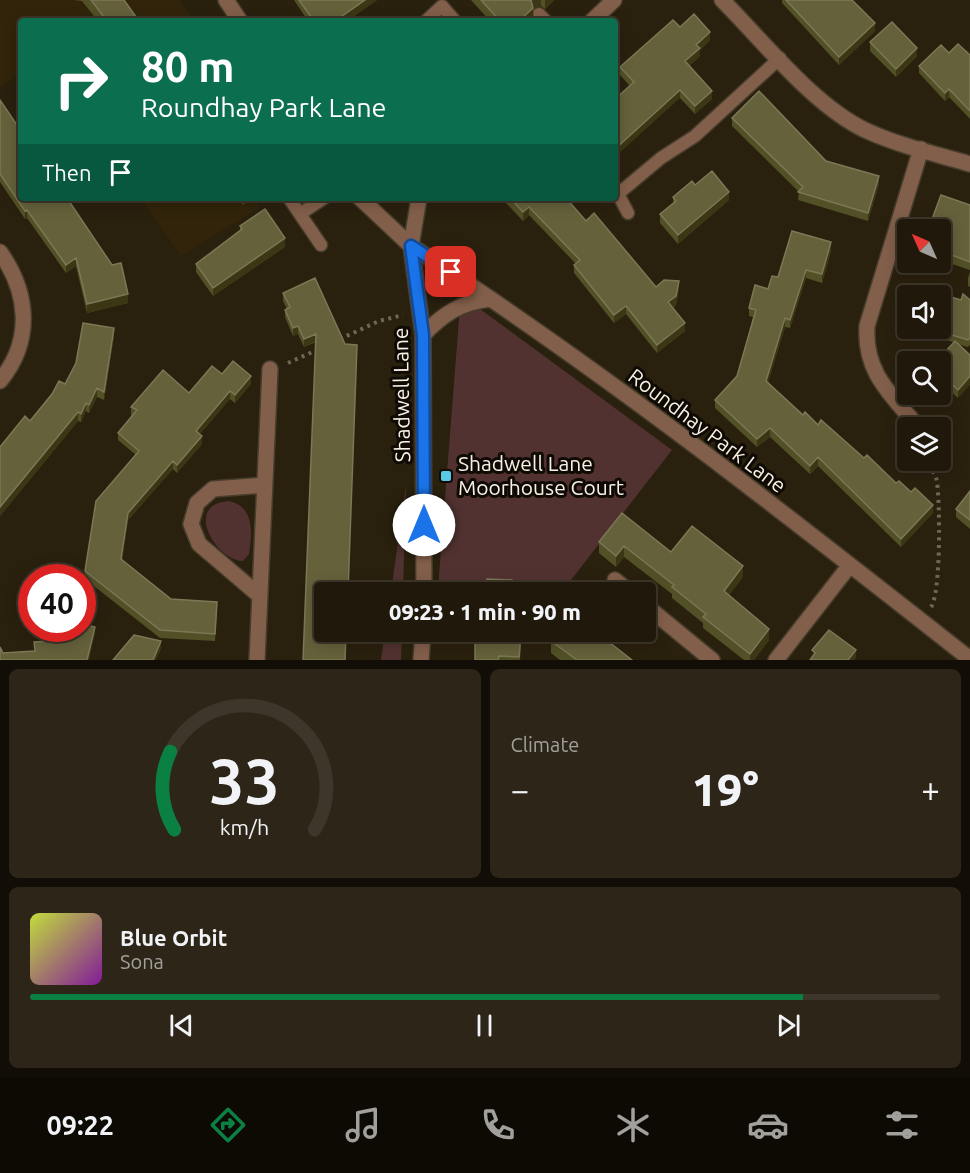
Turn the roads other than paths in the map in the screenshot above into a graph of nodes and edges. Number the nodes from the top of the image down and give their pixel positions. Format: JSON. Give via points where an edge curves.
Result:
{"nodes":[{"id":1,"x":226,"y":0,"type":"edge"},
{"id":2,"x":615,"y":0,"type":"edge"},
{"id":3,"x":722,"y":0,"type":"edge"},
{"id":4,"x":238,"y":18,"type":"edge"},
{"id":5,"x":429,"y":18,"type":"edge"},
{"id":6,"x":452,"y":18,"type":"edge"},
{"id":7,"x":595,"y":18,"type":"edge"},
{"id":8,"x":780,"y":58,"type":"junction"},
{"id":9,"x":921,"y":149,"type":"junction"},
{"id":10,"x":970,"y":164,"type":"edge"},
{"id":11,"x":618,"y":191,"type":"edge"},
{"id":12,"x":618,"y":196,"type":"edge"},
{"id":13,"x":291,"y":201,"type":"edge"},
{"id":14,"x":320,"y":201,"type":"edge"},
{"id":15,"x":363,"y":201,"type":"edge"},
{"id":16,"x":418,"y":201,"type":"edge"},
{"id":17,"x":628,"y":213,"type":"dead end"},
{"id":18,"x":300,"y":214,"type":"junction"},
{"id":19,"x":321,"y":245,"type":"dead end"},
{"id":20,"x":411,"y":246,"type":"junction"},
{"id":21,"x":0,"y":252,"type":"edge"},
{"id":22,"x":490,"y":299,"type":"junction"},
{"id":23,"x":423,"y":335,"type":"junction"},
{"id":24,"x":270,"y":369,"type":"road end"},
{"id":25,"x":0,"y":381,"type":"edge"},
{"id":26,"x":910,"y":417,"type":"edge"},
{"id":27,"x":265,"y":485,"type":"junction"},
{"id":28,"x":850,"y":565,"type":"junction"},
{"id":29,"x":615,"y":580,"type":"dead end"},
{"id":30,"x":424,"y":582,"type":"edge"},
{"id":31,"x":618,"y":582,"type":"edge"},
{"id":32,"x":260,"y":597,"type":"junction"},
{"id":33,"x":656,"y":614,"type":"edge"},
{"id":34,"x":422,"y":642,"type":"edge"},
{"id":35,"x":970,"y":659,"type":"edge"},
{"id":36,"x":257,"y":660,"type":"edge"},
{"id":37,"x":421,"y":660,"type":"edge"},
{"id":38,"x":712,"y":660,"type":"edge"},
{"id":39,"x":776,"y":660,"type":"edge"}],
"edges":[{"from":1,"to":4,"type":"street"},
{"from":2,"to":7,"type":"street"},
{"from":3,"to":8,"type":"street"},
{"from":5,"to":6,"type":"lane","via":[[442,6]]},
{"from":8,"to":9,"type":"street","via":[[842,117],[866,130]]},
{"from":8,"to":11,"type":"lane","via":[[695,136]]},
{"from":9,"to":10,"type":"street"},
{"from":9,"to":26,"type":"street","via":[[867,326],[866,346],[870,365]]},
{"from":12,"to":17,"type":"lane"},
{"from":13,"to":18,"type":"lane"},
{"from":14,"to":18,"type":"lane"},
{"from":15,"to":20,"type":"street","name":"Roundhay Park Lane"},
{"from":16,"to":20,"type":"street","name":"Shadwell Lane"},
{"from":18,"to":19,"type":"lane"},
{"from":20,"to":22,"type":"street","name":"Roundhay Park Lane"},
{"from":20,"to":23,"type":"street","name":"Shadwell Lane"},
{"from":21,"to":25,"type":"street","via":[[14,272],[22,298],[23,326],[17,353]]},
{"from":22,"to":23,"type":"street","via":[[458,306],[441,316]]},
{"from":22,"to":28,"type":"street","name":"Roundhay Park Lane","via":[[683,437]]},
{"from":23,"to":30,"type":"street","name":"Shadwell Lane"},
{"from":24,"to":27,"type":"street"},
{"from":27,"to":32,"type":"street"},
{"from":27,"to":32,"type":"street","via":[[213,489],[196,503],[191,524],[199,544]]},
{"from":28,"to":35,"type":"street","name":"Roundhay Park Lane"},
{"from":28,"to":39,"type":"street"},
{"from":29,"to":31,"type":"street"},
{"from":32,"to":36,"type":"street"},
{"from":33,"to":38,"type":"street"},
{"from":34,"to":37,"type":"street"}]}
